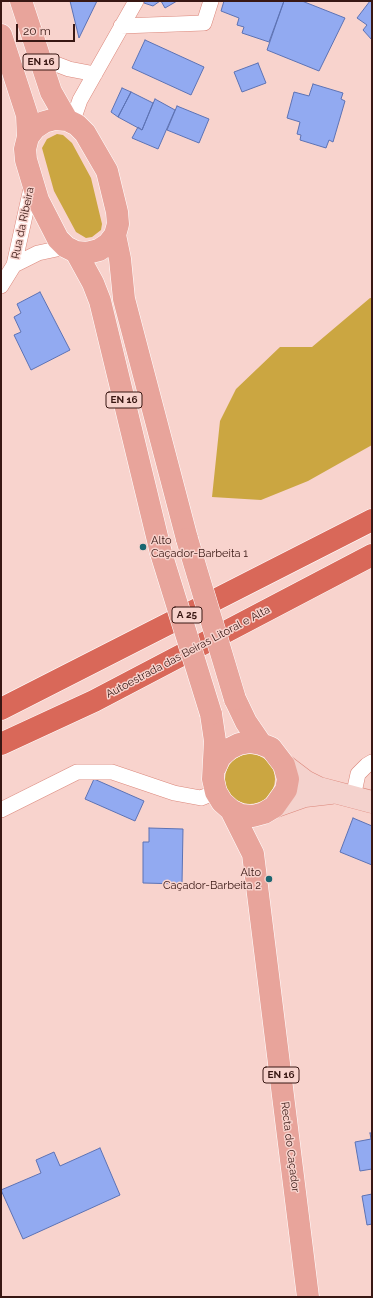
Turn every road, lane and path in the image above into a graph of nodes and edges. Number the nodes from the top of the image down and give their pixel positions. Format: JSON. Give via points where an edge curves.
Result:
{"nodes":[{"id":1,"x":21,"y":1,"type":"edge"},
{"id":2,"x":136,"y":1,"type":"edge"},
{"id":3,"x":211,"y":1,"type":"edge"},
{"id":4,"x":121,"y":26,"type":"junction"},
{"id":5,"x":1,"y":35,"type":"edge"},
{"id":6,"x":40,"y":58,"type":"junction"},
{"id":7,"x":94,"y":74,"type":"junction"},
{"id":8,"x":69,"y":122,"type":"junction"},
{"id":9,"x":28,"y":137,"type":"junction"},
{"id":10,"x":32,"y":182,"type":"junction"},
{"id":11,"x":115,"y":235,"type":"junction"},
{"id":12,"x":71,"y":249,"type":"junction"},
{"id":13,"x":14,"y":264,"type":"junction"},
{"id":14,"x":1,"y":286,"type":"edge"},
{"id":15,"x":372,"y":520,"type":"edge"},
{"id":16,"x":372,"y":555,"type":"edge"},
{"id":17,"x":1,"y":709,"type":"edge"},
{"id":18,"x":1,"y":744,"type":"edge"},
{"id":19,"x":262,"y":744,"type":"junction"},
{"id":20,"x":372,"y":762,"type":"edge"},
{"id":21,"x":284,"y":765,"type":"junction"},
{"id":22,"x":215,"y":768,"type":"junction"},
{"id":23,"x":216,"y":792,"type":"junction"},
{"id":24,"x":354,"y":797,"type":"edge"},
{"id":25,"x":1,"y":810,"type":"edge"},
{"id":26,"x":231,"y":810,"type":"junction"},
{"id":27,"x":269,"y":810,"type":"junction"},
{"id":28,"x":253,"y":854,"type":"junction"},
{"id":29,"x":308,"y":1297,"type":"edge"}],
"edges":[{"from":1,"to":6,"type":"main road","number":"EN 16"},
{"from":2,"to":4,"type":"street"},
{"from":3,"to":4,"type":"street","via":[[204,24]]},
{"from":4,"to":7,"type":"street"},
{"from":5,"to":9,"type":"main road","number":"EN 16","via":[[27,115]]},
{"from":6,"to":7,"type":"street","via":[[69,69]]},
{"from":6,"to":8,"type":"main road","number":"EN 16","via":[[51,92]]},
{"from":7,"to":8,"type":"street"},
{"from":8,"to":9,"type":"main road","via":[[55,119],[44,122]]},
{"from":8,"to":11,"type":"main road","number":"EN 16","via":[[77,125],[85,133],[107,171],[117,212],[118,224]]},
{"from":9,"to":10,"type":"main road","number":"EN 16","via":[[25,149]]},
{"from":10,"to":12,"type":"main road","number":"EN 16","via":[[38,200],[58,239]]},
{"from":10,"to":13,"type":"street","name":"Rua da Ribeira"},
{"from":11,"to":12,"type":"main road","via":[[108,244],[98,250],[87,253]]},
{"from":11,"to":19,"type":"main road","number":"EN 16","bridge":true,"via":[[124,299],[187,539],[235,699],[246,722]]},
{"from":12,"to":13,"type":"street","name":"Rua da Ribeira","via":[[38,254]]},
{"from":12,"to":22,"type":"main road","number":"EN 16","bridge":true,"via":[[93,283],[100,301],[161,553],[211,714]]},
{"from":13,"to":14,"type":"street","name":"Rua da Ribeira"},
{"from":15,"to":17,"type":"highway","number":"A 25"},
{"from":16,"to":18,"type":"highway","name":"Autoestrada das Beiras Litoral e Alta","via":[[94,701]]},
{"from":19,"to":21,"type":"main road","number":"EN 16","via":[[271,748]]},
{"from":19,"to":22,"type":"main road","via":[[250,742],[229,749],[220,757]]},
{"from":20,"to":24,"type":"street","via":[[358,774]]},
{"from":21,"to":24,"type":"main road","via":[[319,788]]},
{"from":21,"to":27,"type":"main road","number":"EN 16","via":[[288,779],[286,790]]},
{"from":22,"to":23,"type":"main road","number":"EN 16"},
{"from":23,"to":25,"type":"street","via":[[201,798],[174,793],[112,772],[77,772]]},
{"from":23,"to":26,"type":"main road","number":"EN 16"},
{"from":24,"to":27,"type":"main road","via":[[305,796]]},
{"from":26,"to":27,"type":"main road","via":[[253,816]]},
{"from":26,"to":28,"type":"main road","number":"EN 16"},
{"from":27,"to":28,"type":"main road","number":"EN 16"},
{"from":28,"to":29,"type":"main road","name":"Recta do Caçador","number":"EN 16"}]}
